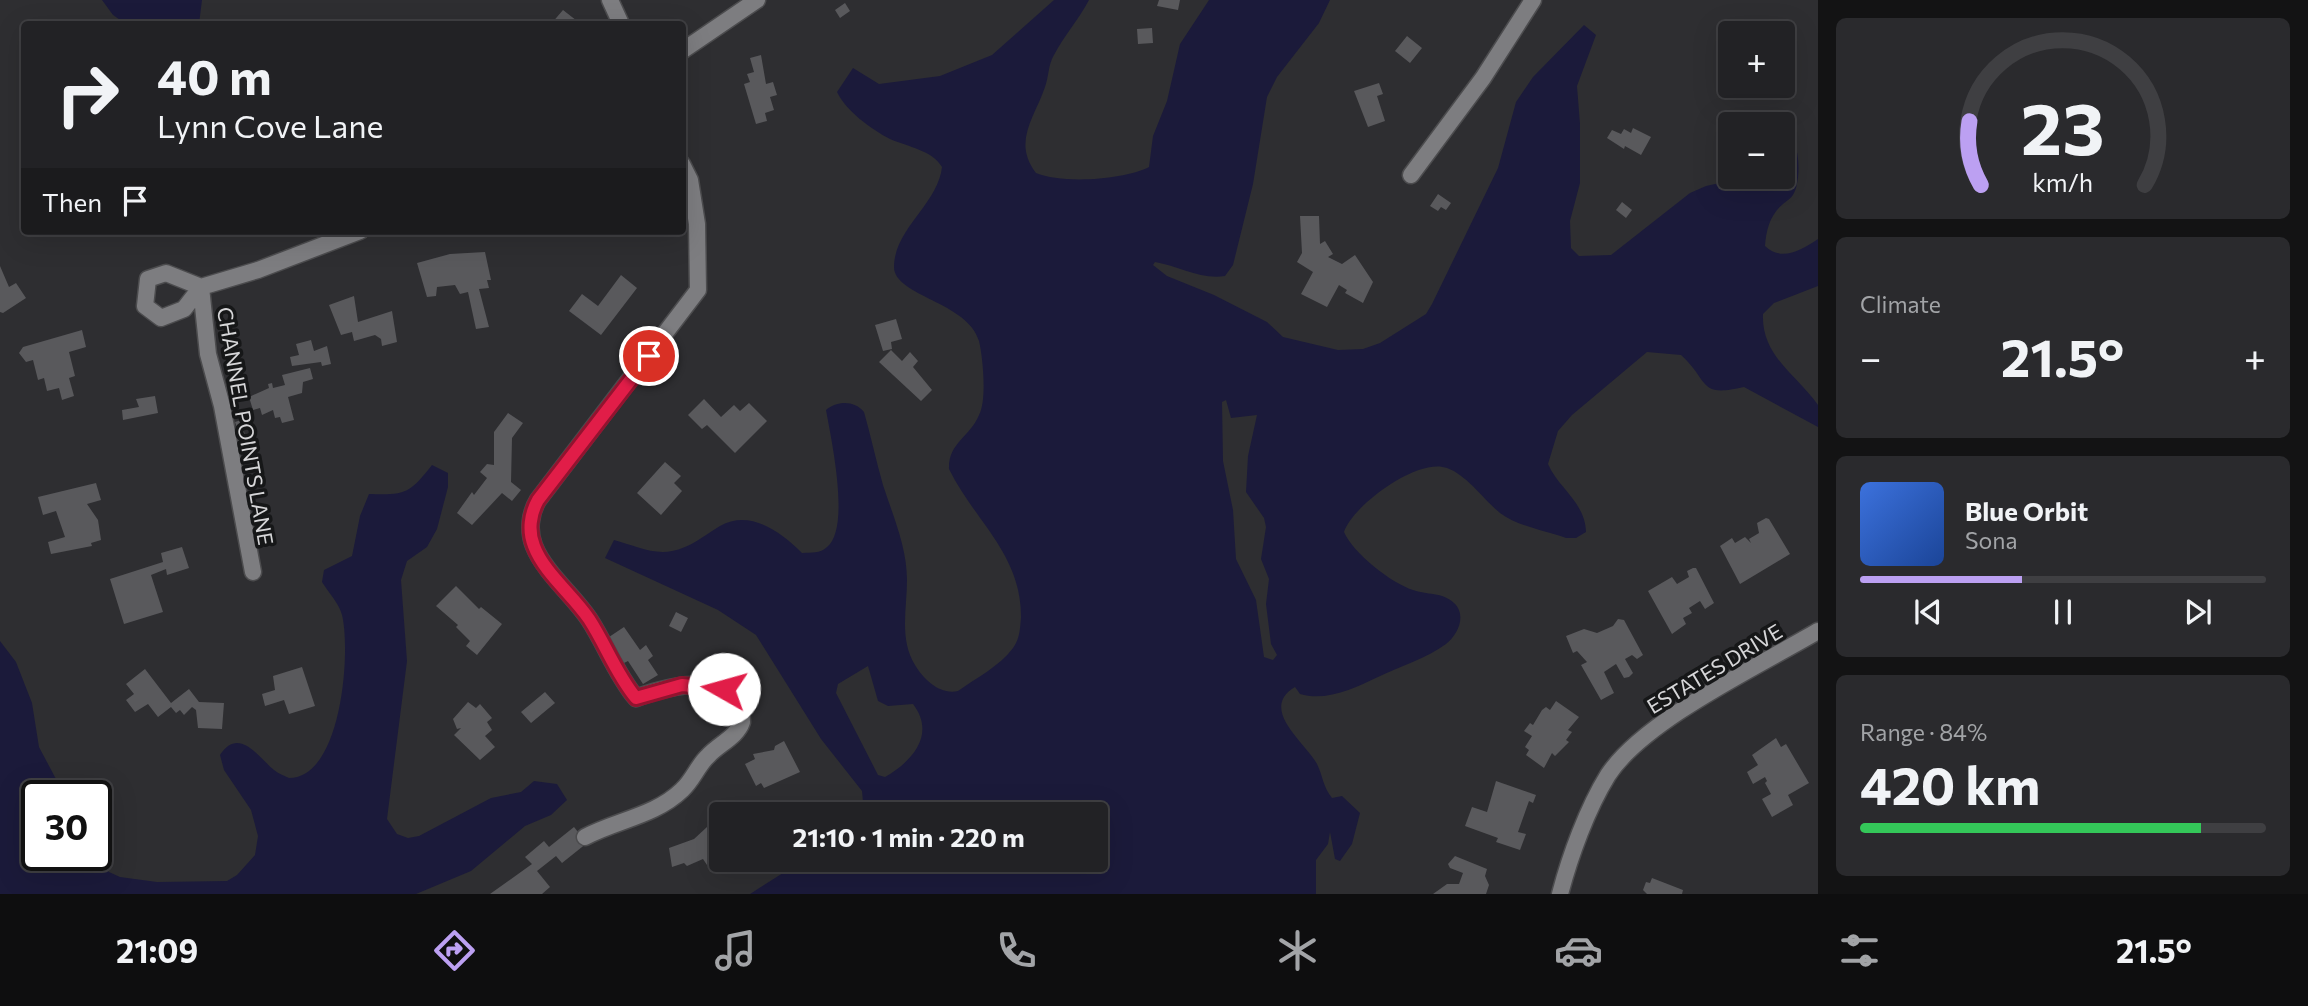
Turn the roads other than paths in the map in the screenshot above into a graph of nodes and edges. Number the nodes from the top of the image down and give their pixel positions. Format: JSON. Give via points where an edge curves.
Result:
{"nodes":[{"id":1,"x":610,"y":0,"type":"edge"},
{"id":2,"x":757,"y":0,"type":"edge"},
{"id":3,"x":1533,"y":0,"type":"edge"},
{"id":4,"x":620,"y":21,"type":"edge"},
{"id":5,"x":686,"y":48,"type":"edge"},
{"id":6,"x":686,"y":172,"type":"edge"},
{"id":7,"x":1411,"y":175,"type":"dead end"},
{"id":8,"x":350,"y":235,"type":"edge"},
{"id":9,"x":253,"y":572,"type":"dead end"},
{"id":10,"x":1818,"y":631,"type":"edge"},
{"id":11,"x":585,"y":837,"type":"dead end"},
{"id":12,"x":1560,"y":894,"type":"edge"}],
"edges":[{"from":1,"to":4,"type":"street"},
{"from":2,"to":5,"type":"street"},
{"from":3,"to":7,"type":"street","via":[[1483,78]]},
{"from":6,"to":11,"type":"street","via":[[697,224],[698,290],[538,500],[531,517],[533,545],[589,619],[636,698],[682,685],[724,689],[742,710],[740,728],[706,757],[680,792],[640,816]]},
{"from":8,"to":9,"type":"street","name":"CHANNEL POINTS LANE","via":[[201,286],[208,354]]},
{"from":10,"to":12,"type":"street","name":"ESTATES DRIVE","via":[[1648,732],[1608,775],[1570,857]]}]}
